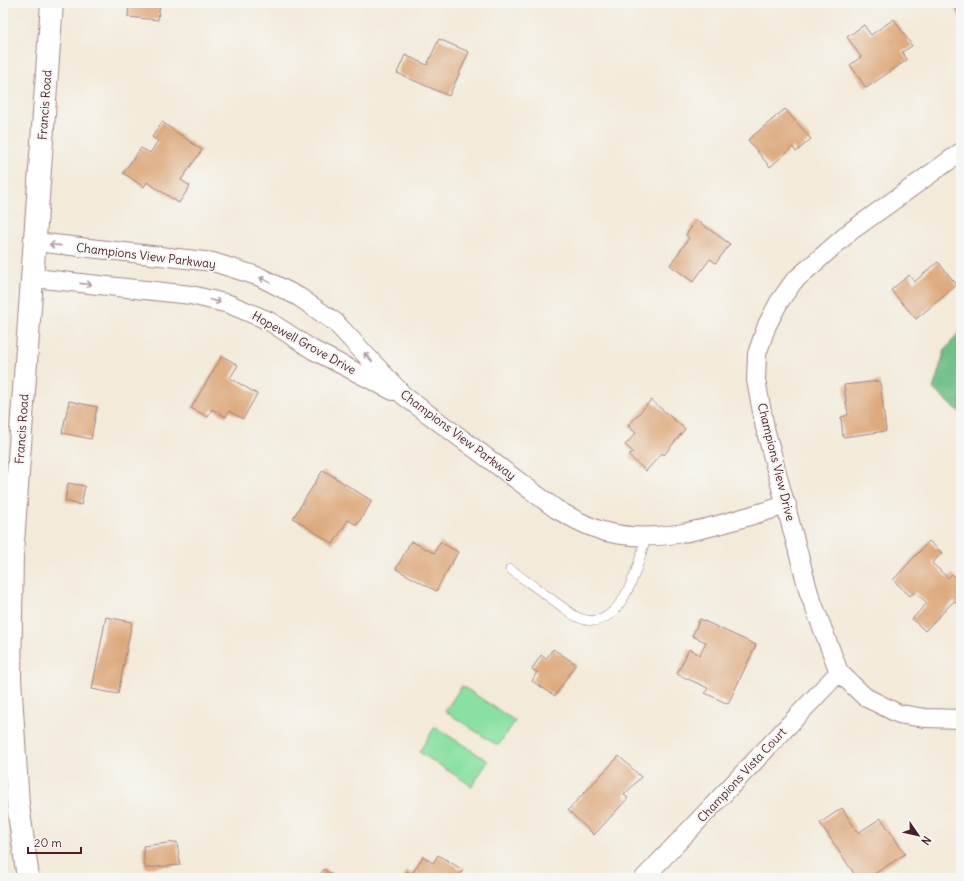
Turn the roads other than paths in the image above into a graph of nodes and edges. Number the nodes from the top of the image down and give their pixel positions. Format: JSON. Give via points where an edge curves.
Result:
{"nodes":[{"id":1,"x":52,"y":3,"type":"edge"},
{"id":2,"x":961,"y":152,"type":"edge"},
{"id":3,"x":36,"y":242,"type":"junction"},
{"id":4,"x":34,"y":278,"type":"junction"},
{"id":5,"x":404,"y":396,"type":"junction"},
{"id":6,"x":787,"y":505,"type":"junction"},
{"id":7,"x":646,"y":536,"type":"junction"},
{"id":8,"x":510,"y":569,"type":"dead end"},
{"id":9,"x":839,"y":672,"type":"junction"},
{"id":10,"x":961,"y":719,"type":"edge"},
{"id":11,"x":28,"y":878,"type":"edge"},
{"id":12,"x":644,"y":878,"type":"edge"}],
"edges":[{"from":1,"to":3,"type":"street","name":"Francis Road"},
{"from":2,"to":6,"type":"street","name":"Champions View Drive","via":[[851,231],[794,281],[779,302],[757,354],[756,380],[765,428]]},
{"from":3,"to":4,"type":"street","name":"Francis Road"},
{"from":5,"to":3,"type":"street","name":"Champions View Parkway","one_way":true,"via":[[335,322],[298,297],[260,277],[213,262]]},
{"from":4,"to":5,"type":"street","name":"Hopewell Grove Drive","one_way":true,"via":[[191,295],[229,304],[269,321],[313,350]]},
{"from":4,"to":11,"type":"street","name":"Francis Road","via":[[12,556],[10,678],[18,805]]},
{"from":5,"to":7,"type":"street","name":"Champions View Parkway","via":[[556,509],[579,522],[606,532]]},
{"from":6,"to":7,"type":"street","name":"Champions View Parkway","via":[[677,535]]},
{"from":6,"to":9,"type":"street","name":"Champions View Drive","via":[[809,593]]},
{"from":7,"to":8,"type":"lane","via":[[638,569],[623,598],[610,616],[598,621],[578,618]]},
{"from":9,"to":10,"type":"street","name":"Champions View Drive","via":[[864,697],[899,714]]},
{"from":9,"to":12,"type":"street","name":"Champions Vista Court"}]}
